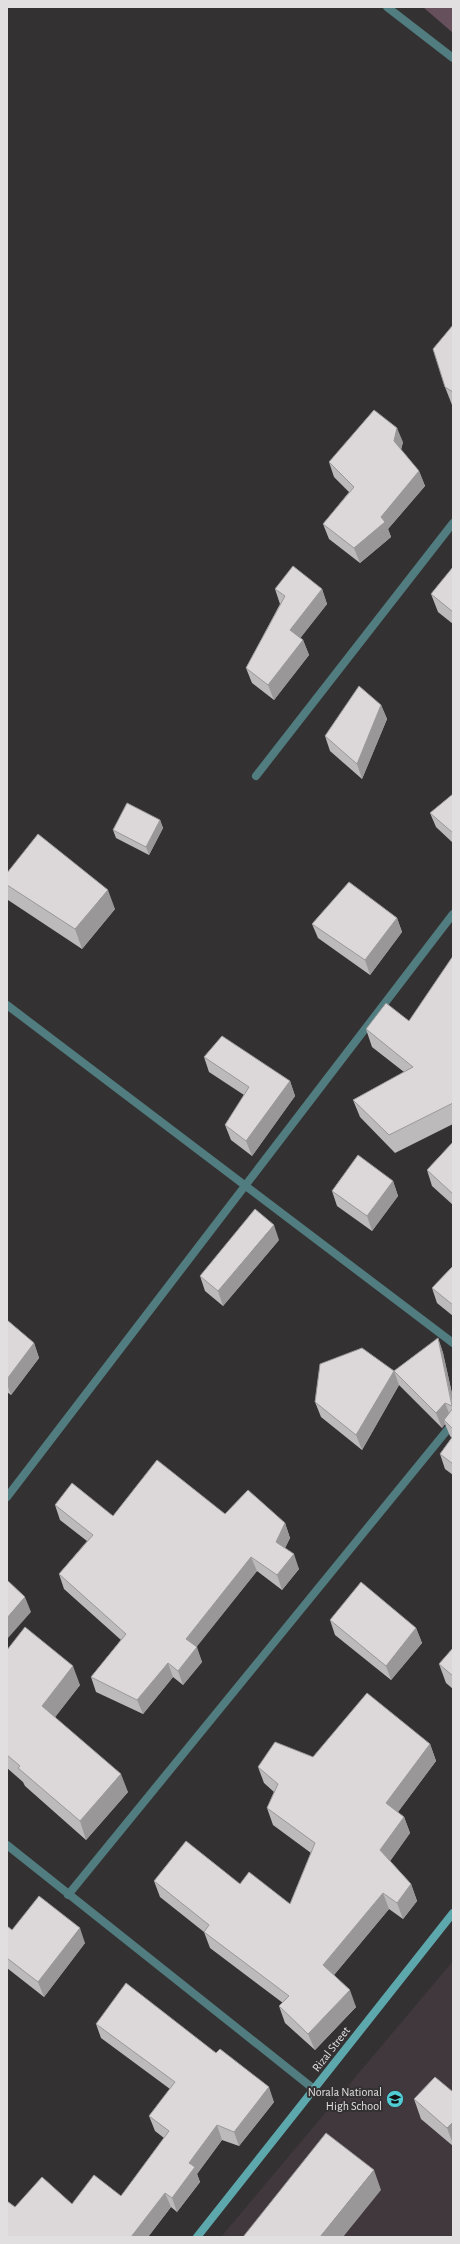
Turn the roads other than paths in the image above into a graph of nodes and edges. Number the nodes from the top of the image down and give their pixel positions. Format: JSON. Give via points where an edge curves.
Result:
{"nodes":[{"id":1,"x":387,"y":7,"type":"edge"},
{"id":2,"x":453,"y":58,"type":"edge"},
{"id":3,"x":453,"y":523,"type":"edge"},
{"id":4,"x":256,"y":776,"type":"dead end"},
{"id":5,"x":453,"y":914,"type":"edge"},
{"id":6,"x":7,"y":1005,"type":"edge"},
{"id":7,"x":245,"y":1184,"type":"junction"},
{"id":8,"x":453,"y":1343,"type":"edge"},
{"id":9,"x":453,"y":1423,"type":"edge"},
{"id":10,"x":7,"y":1497,"type":"edge"},
{"id":11,"x":7,"y":1845,"type":"edge"},
{"id":12,"x":68,"y":1895,"type":"junction"},
{"id":13,"x":453,"y":1913,"type":"edge"},
{"id":14,"x":315,"y":2090,"type":"junction"},
{"id":15,"x":197,"y":2237,"type":"edge"}],
"edges":[{"from":1,"to":2,"type":"street"},
{"from":3,"to":4,"type":"street"},
{"from":5,"to":7,"type":"street"},
{"from":6,"to":7,"type":"street"},
{"from":7,"to":8,"type":"street"},
{"from":7,"to":10,"type":"street"},
{"from":9,"to":12,"type":"street"},
{"from":11,"to":12,"type":"street"},
{"from":12,"to":14,"type":"street"},
{"from":13,"to":14,"type":"main road","name":"Rizal Street"},
{"from":14,"to":15,"type":"main road","name":"Rizal Street"}]}
